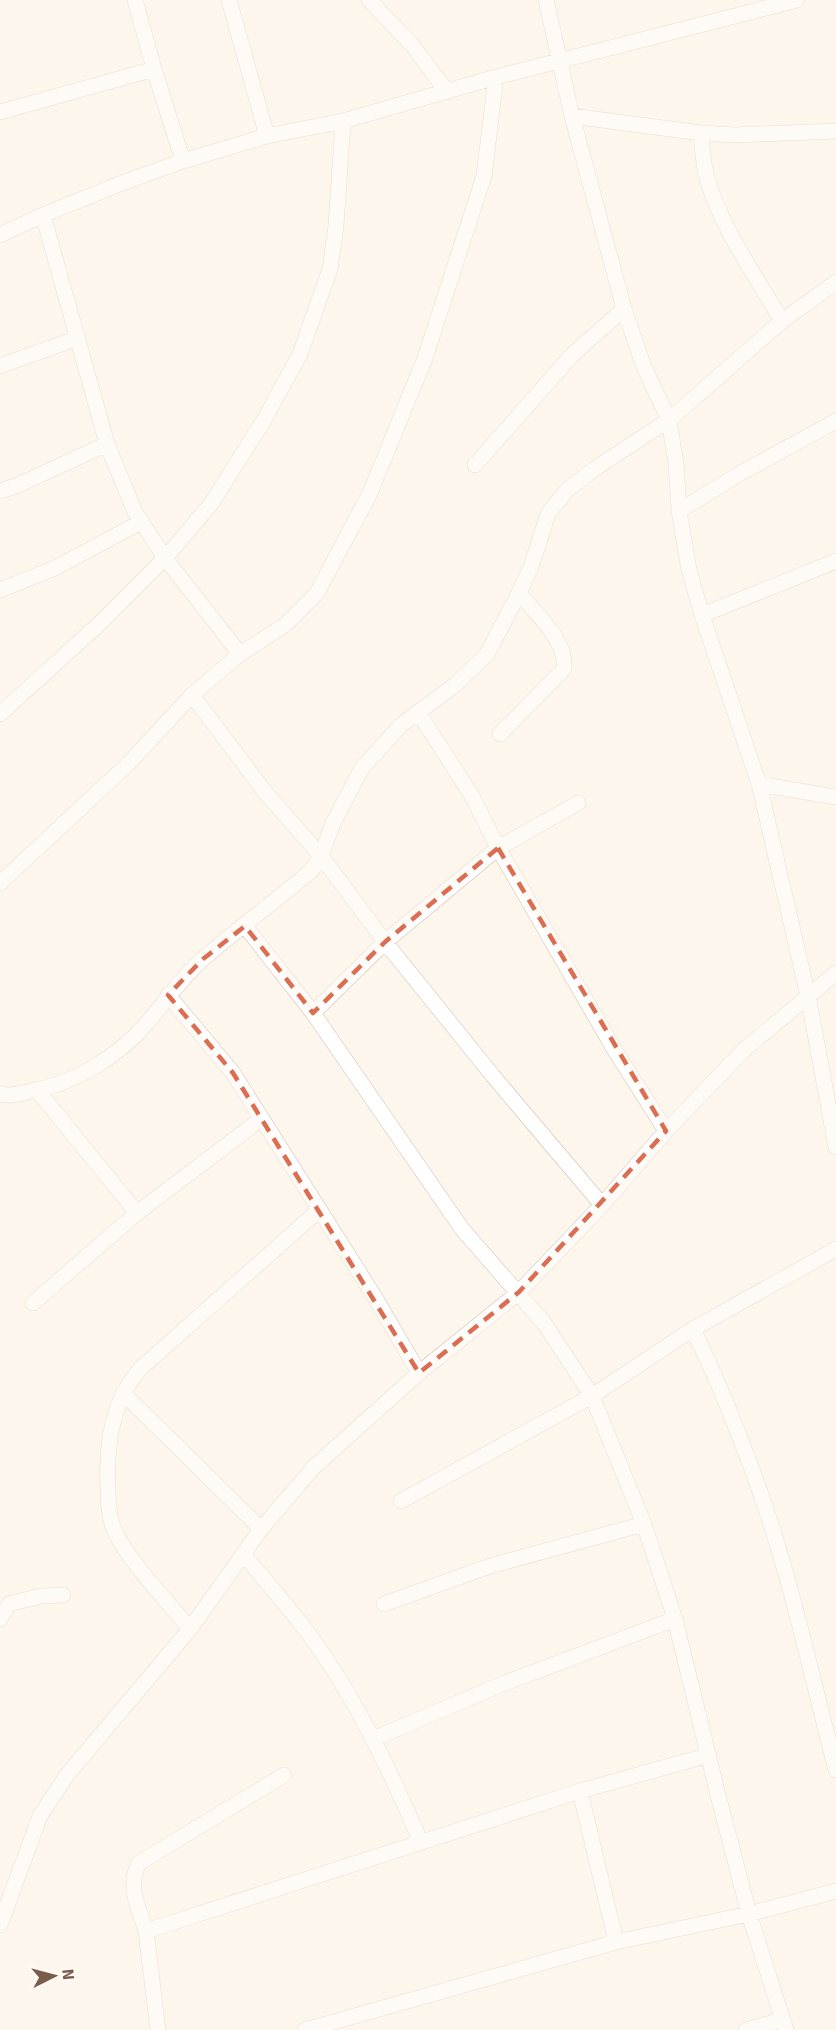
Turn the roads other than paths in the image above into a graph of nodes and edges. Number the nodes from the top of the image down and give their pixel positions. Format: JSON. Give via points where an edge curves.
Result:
{"nodes":[{"id":1,"x":135,"y":0,"type":"edge"},
{"id":2,"x":229,"y":0,"type":"edge"},
{"id":3,"x":369,"y":0,"type":"edge"},
{"id":4,"x":546,"y":0,"type":"edge"},
{"id":5,"x":797,"y":0,"type":"edge"},
{"id":6,"x":558,"y":61,"type":"junction"},
{"id":7,"x":154,"y":69,"type":"junction"},
{"id":8,"x":496,"y":77,"type":"junction"},
{"id":9,"x":447,"y":92,"type":"junction"},
{"id":10,"x":0,"y":112,"type":"edge"},
{"id":11,"x":572,"y":116,"type":"junction"},
{"id":12,"x":343,"y":121,"type":"junction"},
{"id":13,"x":836,"y":131,"type":"edge"},
{"id":14,"x":701,"y":133,"type":"junction"},
{"id":15,"x":267,"y":136,"type":"junction"},
{"id":16,"x":183,"y":161,"type":"junction"},
{"id":17,"x":43,"y":215,"type":"junction"},
{"id":18,"x":0,"y":235,"type":"edge"},
{"id":19,"x":836,"y":282,"type":"edge"},
{"id":20,"x":624,"y":309,"type":"junction"},
{"id":21,"x":782,"y":321,"type":"junction"},
{"id":22,"x":78,"y":338,"type":"junction"},
{"id":23,"x":0,"y":366,"type":"edge"},
{"id":24,"x":669,"y":420,"type":"junction"},
{"id":25,"x":836,"y":421,"type":"edge"},
{"id":26,"x":107,"y":444,"type":"junction"},
{"id":27,"x":475,"y":465,"type":"dead end"},
{"id":28,"x":0,"y":491,"type":"edge"},
{"id":29,"x":679,"y":511,"type":"junction"},
{"id":30,"x":141,"y":522,"type":"junction"},
{"id":31,"x":165,"y":558,"type":"junction"},
{"id":32,"x":836,"y":561,"type":"edge"},
{"id":33,"x":0,"y":590,"type":"edge"},
{"id":34,"x":519,"y":593,"type":"junction"},
{"id":35,"x":702,"y":615,"type":"junction"},
{"id":36,"x":240,"y":654,"type":"junction"},
{"id":37,"x":192,"y":695,"type":"junction"},
{"id":38,"x":418,"y":712,"type":"junction"},
{"id":39,"x":0,"y":714,"type":"edge"},
{"id":40,"x":500,"y":734,"type":"dead end"},
{"id":41,"x":759,"y":784,"type":"junction"},
{"id":42,"x":836,"y":797,"type":"edge"},
{"id":43,"x":578,"y":803,"type":"dead end"},
{"id":44,"x":498,"y":848,"type":"junction"},
{"id":45,"x":321,"y":856,"type":"junction"},
{"id":46,"x":0,"y":883,"type":"edge"},
{"id":47,"x":245,"y":926,"type":"junction"},
{"id":48,"x":385,"y":942,"type":"junction"},
{"id":49,"x":836,"y":973,"type":"edge"},
{"id":50,"x":168,"y":996,"type":"junction"},
{"id":51,"x":808,"y":996,"type":"junction"},
{"id":52,"x":313,"y":1013,"type":"junction"},
{"id":53,"x":37,"y":1090,"type":"junction"},
{"id":54,"x":0,"y":1093,"type":"edge"},
{"id":55,"x":261,"y":1119,"type":"junction"},
{"id":56,"x":666,"y":1131,"type":"junction"},
{"id":57,"x":836,"y":1147,"type":"edge"},
{"id":58,"x":602,"y":1205,"type":"junction"},
{"id":59,"x":319,"y":1210,"type":"junction"},
{"id":60,"x":137,"y":1213,"type":"junction"},
{"id":61,"x":836,"y":1249,"type":"edge"},
{"id":62,"x":519,"y":1292,"type":"junction"},
{"id":63,"x":33,"y":1303,"type":"dead end"},
{"id":64,"x":693,"y":1329,"type":"junction"},
{"id":65,"x":419,"y":1373,"type":"junction"},
{"id":66,"x":123,"y":1393,"type":"junction"},
{"id":67,"x":592,"y":1396,"type":"junction"},
{"id":68,"x":401,"y":1501,"type":"dead end"},
{"id":69,"x":644,"y":1524,"type":"junction"},
{"id":70,"x":261,"y":1529,"type":"junction"},
{"id":71,"x":243,"y":1554,"type":"junction"},
{"id":72,"x":63,"y":1595,"type":"dead end"},
{"id":73,"x":384,"y":1604,"type":"dead end"},
{"id":74,"x":0,"y":1619,"type":"edge"},
{"id":75,"x":675,"y":1619,"type":"junction"},
{"id":76,"x":190,"y":1629,"type":"junction"},
{"id":77,"x":373,"y":1739,"type":"junction"},
{"id":78,"x":709,"y":1755,"type":"junction"},
{"id":79,"x":836,"y":1770,"type":"edge"},
{"id":80,"x":284,"y":1775,"type":"dead end"},
{"id":81,"x":580,"y":1791,"type":"junction"},
{"id":82,"x":421,"y":1843,"type":"junction"},
{"id":83,"x":836,"y":1891,"type":"edge"},
{"id":84,"x":749,"y":1914,"type":"junction"},
{"id":85,"x":0,"y":1925,"type":"edge"},
{"id":86,"x":146,"y":1930,"type":"junction"},
{"id":87,"x":616,"y":1942,"type":"junction"},
{"id":88,"x":784,"y":2025,"type":"edge"},
{"id":89,"x":158,"y":2030,"type":"edge"},
{"id":90,"x":305,"y":2030,"type":"edge"},
{"id":91,"x":746,"y":2030,"type":"edge"}],
"edges":[{"from":1,"to":7,"type":"street"},
{"from":2,"to":15,"type":"street"},
{"from":3,"to":9,"type":"street","via":[[413,46]]},
{"from":4,"to":6,"type":"street"},
{"from":5,"to":6,"type":"street"},
{"from":6,"to":8,"type":"street"},
{"from":6,"to":11,"type":"street"},
{"from":7,"to":10,"type":"street"},
{"from":7,"to":16,"type":"street"},
{"from":8,"to":9,"type":"street"},
{"from":8,"to":36,"type":"street","via":[[484,177],[425,358],[370,493],[317,593],[285,625]]},
{"from":9,"to":12,"type":"street"},
{"from":11,"to":14,"type":"street"},
{"from":11,"to":20,"type":"street"},
{"from":12,"to":15,"type":"street"},
{"from":12,"to":31,"type":"street","via":[[330,269],[300,354],[211,504]]},
{"from":13,"to":14,"type":"street"},
{"from":14,"to":21,"type":"street","via":[[712,192],[731,235]]},
{"from":15,"to":16,"type":"street"},
{"from":16,"to":17,"type":"street"},
{"from":17,"to":18,"type":"street"},
{"from":17,"to":22,"type":"street"},
{"from":19,"to":21,"type":"street"},
{"from":20,"to":24,"type":"street","via":[[644,367]]},
{"from":20,"to":27,"type":"street","via":[[573,354]]},
{"from":21,"to":24,"type":"street"},
{"from":22,"to":23,"type":"street"},
{"from":22,"to":26,"type":"street"},
{"from":24,"to":29,"type":"street"},
{"from":24,"to":34,"type":"street","via":[[567,490],[548,514]]},
{"from":25,"to":29,"type":"street"},
{"from":26,"to":28,"type":"street"},
{"from":26,"to":30,"type":"street"},
{"from":29,"to":35,"type":"street"},
{"from":30,"to":31,"type":"street"},
{"from":30,"to":33,"type":"street","via":[[55,568]]},
{"from":31,"to":36,"type":"street"},
{"from":31,"to":39,"type":"street"},
{"from":32,"to":35,"type":"street"},
{"from":34,"to":38,"type":"street","via":[[487,654]]},
{"from":34,"to":40,"type":"street","via":[[558,641],[565,657],[564,669]]},
{"from":35,"to":41,"type":"street"},
{"from":36,"to":37,"type":"street"},
{"from":37,"to":45,"type":"street","via":[[265,792]]},
{"from":37,"to":46,"type":"street","via":[[128,764]]},
{"from":38,"to":44,"type":"street","via":[[472,796]]},
{"from":38,"to":45,"type":"street","via":[[400,725],[362,768],[333,823]]},
{"from":41,"to":42,"type":"street"},
{"from":41,"to":51,"type":"street"},
{"from":43,"to":44,"type":"street"},
{"from":44,"to":48,"type":"street"},
{"from":44,"to":56,"type":"street"},
{"from":45,"to":47,"type":"street","via":[[311,871]]},
{"from":45,"to":48,"type":"street"},
{"from":47,"to":50,"type":"street","via":[[203,958]]},
{"from":47,"to":52,"type":"street"},
{"from":48,"to":52,"type":"street"},
{"from":48,"to":58,"type":"street"},
{"from":49,"to":51,"type":"street"},
{"from":50,"to":53,"type":"street","via":[[116,1052],[74,1078]]},
{"from":50,"to":55,"type":"street","via":[[233,1073]]},
{"from":51,"to":56,"type":"street","via":[[745,1049]]},
{"from":51,"to":57,"type":"street"},
{"from":52,"to":62,"type":"street","via":[[462,1229]]},
{"from":53,"to":54,"type":"street"},
{"from":53,"to":60,"type":"street"},
{"from":55,"to":59,"type":"street"},
{"from":55,"to":60,"type":"street"},
{"from":56,"to":58,"type":"street"},
{"from":58,"to":62,"type":"street"},
{"from":59,"to":65,"type":"street"},
{"from":59,"to":66,"type":"street","via":[[141,1368]]},
{"from":60,"to":63,"type":"street"},
{"from":61,"to":64,"type":"street"},
{"from":62,"to":65,"type":"street"},
{"from":62,"to":67,"type":"street"},
{"from":64,"to":67,"type":"street"},
{"from":64,"to":79,"type":"street","via":[[737,1427],[766,1508]]},
{"from":65,"to":70,"type":"street","via":[[314,1467]]},
{"from":66,"to":70,"type":"street"},
{"from":66,"to":76,"type":"street","via":[[110,1432],[107,1465],[115,1532]]},
{"from":67,"to":68,"type":"street"},
{"from":67,"to":69,"type":"street"},
{"from":69,"to":73,"type":"street","via":[[490,1566]]},
{"from":69,"to":75,"type":"street"},
{"from":70,"to":71,"type":"street"},
{"from":71,"to":76,"type":"street"},
{"from":71,"to":77,"type":"street","via":[[303,1626]]},
{"from":72,"to":74,"type":"street","via":[[9,1604]]},
{"from":75,"to":77,"type":"street","via":[[505,1683]]},
{"from":75,"to":78,"type":"street"},
{"from":76,"to":85,"type":"street","via":[[67,1775],[40,1816]]},
{"from":77,"to":82,"type":"street"},
{"from":78,"to":81,"type":"street"},
{"from":78,"to":84,"type":"street"},
{"from":80,"to":86,"type":"street","via":[[139,1863],[133,1883]]},
{"from":81,"to":82,"type":"street"},
{"from":81,"to":87,"type":"street"},
{"from":82,"to":86,"type":"street"},
{"from":83,"to":84,"type":"street"},
{"from":84,"to":87,"type":"street"},
{"from":84,"to":88,"type":"street"},
{"from":86,"to":89,"type":"street"},
{"from":87,"to":90,"type":"street"},
{"from":88,"to":91,"type":"street"}]}
